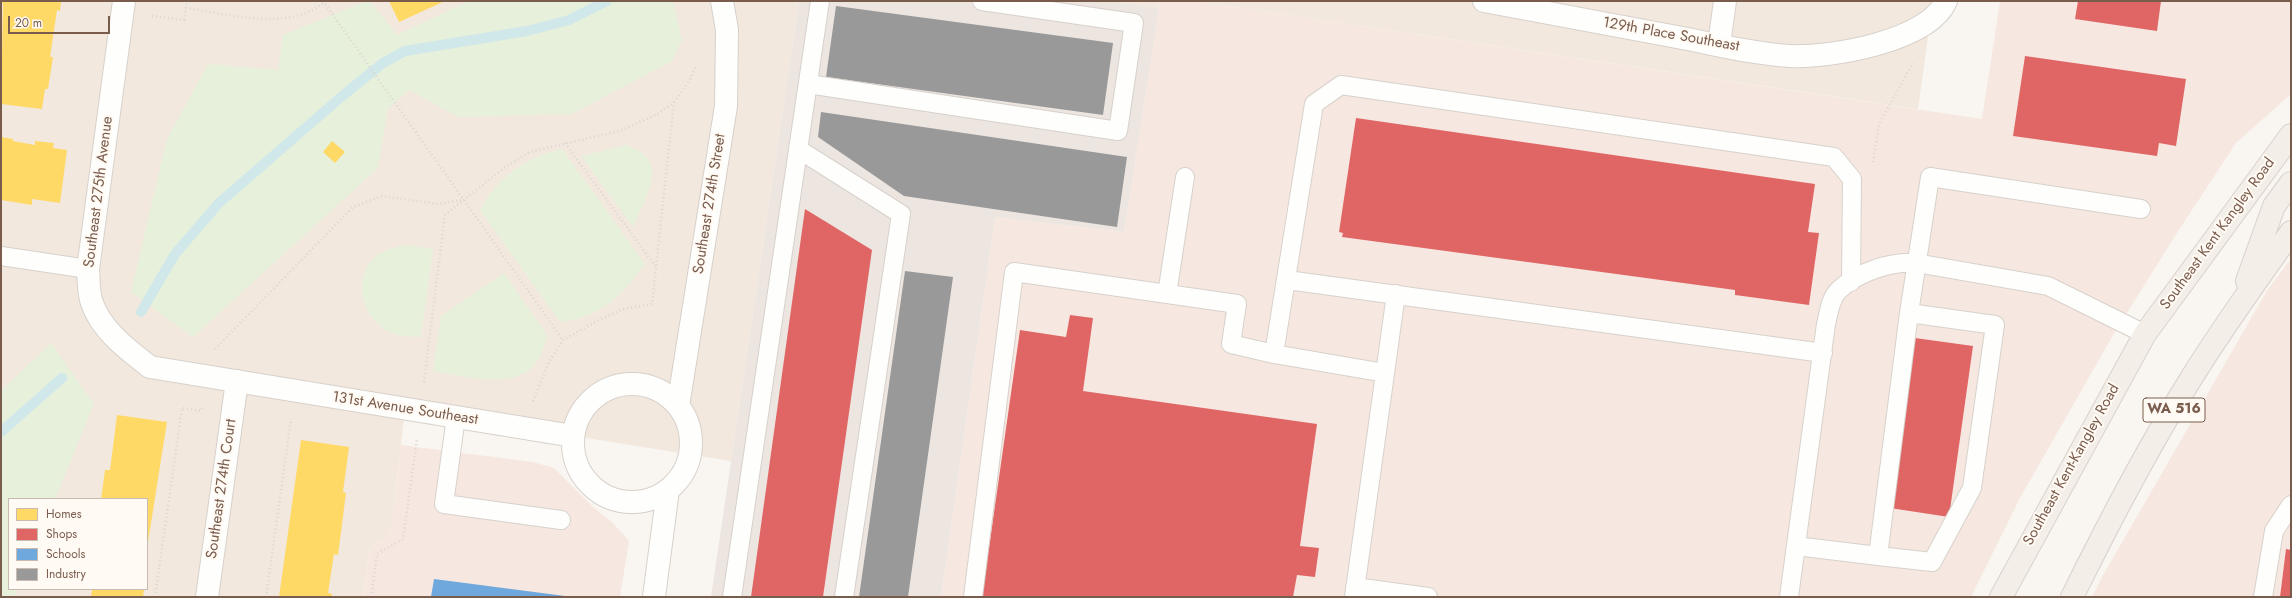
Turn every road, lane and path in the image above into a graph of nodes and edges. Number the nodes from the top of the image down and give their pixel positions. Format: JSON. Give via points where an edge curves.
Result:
{"nodes":[{"id":1,"x":124,"y":1,"type":"edge"},
{"id":2,"x":187,"y":1,"type":"edge"},
{"id":3,"x":722,"y":1,"type":"edge"},
{"id":4,"x":820,"y":1,"type":"edge"},
{"id":5,"x":982,"y":1,"type":"edge"},
{"id":6,"x":1484,"y":1,"type":"edge"},
{"id":7,"x":1725,"y":1,"type":"edge"},
{"id":8,"x":1946,"y":1,"type":"edge"},
{"id":9,"x":324,"y":2,"type":"edge"},
{"id":10,"x":186,"y":8,"type":"junction"},
{"id":11,"x":152,"y":16,"type":"dead end"},
{"id":12,"x":1719,"y":45,"type":"junction"},
{"id":13,"x":1917,"y":56,"type":"dead end"},
{"id":14,"x":699,"y":60,"type":"dead end"},
{"id":15,"x":808,"y":84,"type":"junction"},
{"id":16,"x":674,"y":102,"type":"junction"},
{"id":17,"x":2291,"y":135,"type":"edge"},
{"id":18,"x":565,"y":143,"type":"junction"},
{"id":19,"x":798,"y":149,"type":"junction"},
{"id":20,"x":1185,"y":177,"type":"dead end"},
{"id":21,"x":1852,"y":180,"type":"junction"},
{"id":22,"x":2291,"y":183,"type":"edge"},
{"id":23,"x":464,"y":200,"type":"junction"},
{"id":24,"x":2141,"y":209,"type":"dead end"},
{"id":25,"x":2291,"y":232,"type":"edge"},
{"id":26,"x":1,"y":256,"type":"edge"},
{"id":27,"x":1916,"y":263,"type":"junction"},
{"id":28,"x":656,"y":267,"type":"junction"},
{"id":29,"x":88,"y":269,"type":"junction"},
{"id":30,"x":1287,"y":280,"type":"junction"},
{"id":31,"x":1851,"y":282,"type":"junction"},
{"id":32,"x":1167,"y":294,"type":"junction"},
{"id":33,"x":1396,"y":294,"type":"junction"},
{"id":34,"x":2238,"y":306,"type":"junction"},
{"id":35,"x":1909,"y":313,"type":"junction"},
{"id":36,"x":2145,"y":334,"type":"junction"},
{"id":37,"x":563,"y":340,"type":"junction"},
{"id":38,"x":1824,"y":353,"type":"junction"},
{"id":39,"x":1274,"y":354,"type":"junction"},
{"id":40,"x":1385,"y":374,"type":"junction"},
{"id":41,"x":208,"y":377,"type":"junction"},
{"id":42,"x":237,"y":381,"type":"junction"},
{"id":43,"x":296,"y":391,"type":"junction"},
{"id":44,"x":678,"y":406,"type":"junction"},
{"id":45,"x":421,"y":411,"type":"junction"},
{"id":46,"x":456,"y":417,"type":"junction"},
{"id":47,"x":528,"y":429,"type":"junction"},
{"id":48,"x":573,"y":436,"type":"junction"},
{"id":49,"x":668,"y":490,"type":"junction"},
{"id":50,"x":2291,"y":505,"type":"edge"},
{"id":51,"x":561,"y":520,"type":"dead end"},
{"id":52,"x":1796,"y":546,"type":"junction"},
{"id":53,"x":1878,"y":556,"type":"junction"},
{"id":54,"x":1355,"y":592,"type":"edge"},
{"id":55,"x":155,"y":597,"type":"edge"},
{"id":56,"x":207,"y":597,"type":"edge"},
{"id":57,"x":266,"y":597,"type":"edge"},
{"id":58,"x":371,"y":597,"type":"edge"},
{"id":59,"x":654,"y":597,"type":"edge"},
{"id":60,"x":732,"y":597,"type":"edge"},
{"id":61,"x":844,"y":597,"type":"edge"},
{"id":62,"x":973,"y":597,"type":"edge"},
{"id":63,"x":1428,"y":597,"type":"edge"},
{"id":64,"x":1789,"y":597,"type":"edge"},
{"id":65,"x":2000,"y":597,"type":"edge"},
{"id":66,"x":2072,"y":597,"type":"edge"},
{"id":67,"x":2263,"y":597,"type":"edge"}],
"edges":[{"from":1,"to":29,"type":"street","name":"Southeast 275th Avenue"},
{"from":2,"to":10,"type":"path"},
{"from":3,"to":44,"type":"street","name":"Southeast 274th Street","via":[[727,30],[726,106]]},
{"from":4,"to":15,"type":"lane"},
{"from":5,"to":15,"type":"lane","via":[[1134,23],[1118,131]]},
{"from":6,"to":12,"type":"street","name":"129th Place Southeast"},
{"from":7,"to":12,"type":"street"},
{"from":8,"to":12,"type":"street","name":"129th Place Southeast","via":[[1943,8],[1914,32],[1859,50],[1791,56]]},
{"from":9,"to":10,"type":"path","via":[[300,14],[279,19]]},
{"from":9,"to":23,"type":"path"},
{"from":10,"to":11,"type":"path","via":[[184,20]]},
{"from":13,"to":21,"type":"path","via":[[1879,124],[1873,162]]},
{"from":14,"to":16,"type":"path","via":[[690,80]]},
{"from":15,"to":19,"type":"lane"},
{"from":16,"to":18,"type":"path","via":[[658,114],[619,131]]},
{"from":16,"to":28,"type":"path"},
{"from":17,"to":36,"type":"main road","name":"Southeast Kent Kangley Road"},
{"from":18,"to":23,"type":"path","via":[[530,152],[504,168]]},
{"from":18,"to":28,"type":"path"},
{"from":19,"to":60,"type":"lane"},
{"from":19,"to":61,"type":"lane","via":[[901,214]]},
{"from":20,"to":32,"type":"lane"},
{"from":21,"to":30,"type":"lane","via":[[1834,157],[1341,85],[1314,104]]},
{"from":21,"to":31,"type":"lane"},
{"from":22,"to":34,"type":"main road","via":[[2274,206]]},
{"from":23,"to":37,"type":"path"},
{"from":23,"to":41,"type":"path","via":[[438,204],[382,196],[353,207],[216,347]]},
{"from":23,"to":45,"type":"path","via":[[445,215]]},
{"from":24,"to":27,"type":"lane","via":[[1930,177]]},
{"from":25,"to":34,"type":"main road","number":"WA 516"},
{"from":26,"to":29,"type":"lane"},
{"from":27,"to":31,"type":"lane","via":[[1886,264]]},
{"from":27,"to":35,"type":"lane"},
{"from":27,"to":36,"type":"lane","via":[[2048,286]]},
{"from":28,"to":37,"type":"path","via":[[652,304],[624,309]]},
{"from":29,"to":41,"type":"street","name":"Southeast 275th Avenue","via":[[92,303],[103,324],[128,350],[150,367]]},
{"from":30,"to":33,"type":"lane"},
{"from":30,"to":39,"type":"lane"},
{"from":31,"to":38,"type":"lane","via":[[1838,290],[1830,306]]},
{"from":32,"to":39,"type":"lane","via":[[1237,304],[1231,344]]},
{"from":32,"to":62,"type":"lane","via":[[1014,272]]},
{"from":33,"to":38,"type":"lane"},
{"from":33,"to":40,"type":"lane"},
{"from":34,"to":66,"type":"main road","number":"WA 516","via":[[2184,391],[2107,528]]},
{"from":35,"to":53,"type":"lane"},
{"from":35,"to":53,"type":"lane","via":[[1995,325],[1972,488],[1932,562]]},
{"from":36,"to":65,"type":"main road","name":"Southeast Kent-Kangley Road"},
{"from":37,"to":47,"type":"path","via":[[549,362],[534,398]]},
{"from":38,"to":52,"type":"lane"},
{"from":39,"to":40,"type":"lane"},
{"from":40,"to":54,"type":"lane"},
{"from":41,"to":42,"type":"street","name":"Southeast 275th Avenue"},
{"from":41,"to":55,"type":"path","via":[[201,411],[182,408]]},
{"from":42,"to":43,"type":"street","name":"131st Avenue Southeast"},
{"from":42,"to":56,"type":"street","name":"Southeast 274th Court"},
{"from":43,"to":45,"type":"street","name":"131st Avenue Southeast"},
{"from":43,"to":57,"type":"path"},
{"from":44,"to":48,"type":"street","via":[[664,393],[645,385],[626,384],[606,389],[590,401],[579,417]]},
{"from":44,"to":49,"type":"street","via":[[688,422],[691,441],[689,460],[680,477]]},
{"from":45,"to":46,"type":"street","name":"131st Avenue Southeast"},
{"from":45,"to":58,"type":"path","via":[[403,539],[377,554]]},
{"from":46,"to":47,"type":"street","name":"131st Avenue Southeast"},
{"from":46,"to":51,"type":"lane","via":[[444,504]]},
{"from":47,"to":48,"type":"street","name":"131st Avenue Southeast"},
{"from":48,"to":49,"type":"street","via":[[574,456],[582,474],[594,489],[612,499],[631,502],[650,500]]},
{"from":49,"to":59,"type":"street"},
{"from":50,"to":67,"type":"lane","via":[[2274,531]]},
{"from":52,"to":53,"type":"lane"},
{"from":52,"to":64,"type":"lane"},
{"from":54,"to":63,"type":"lane"}]}
